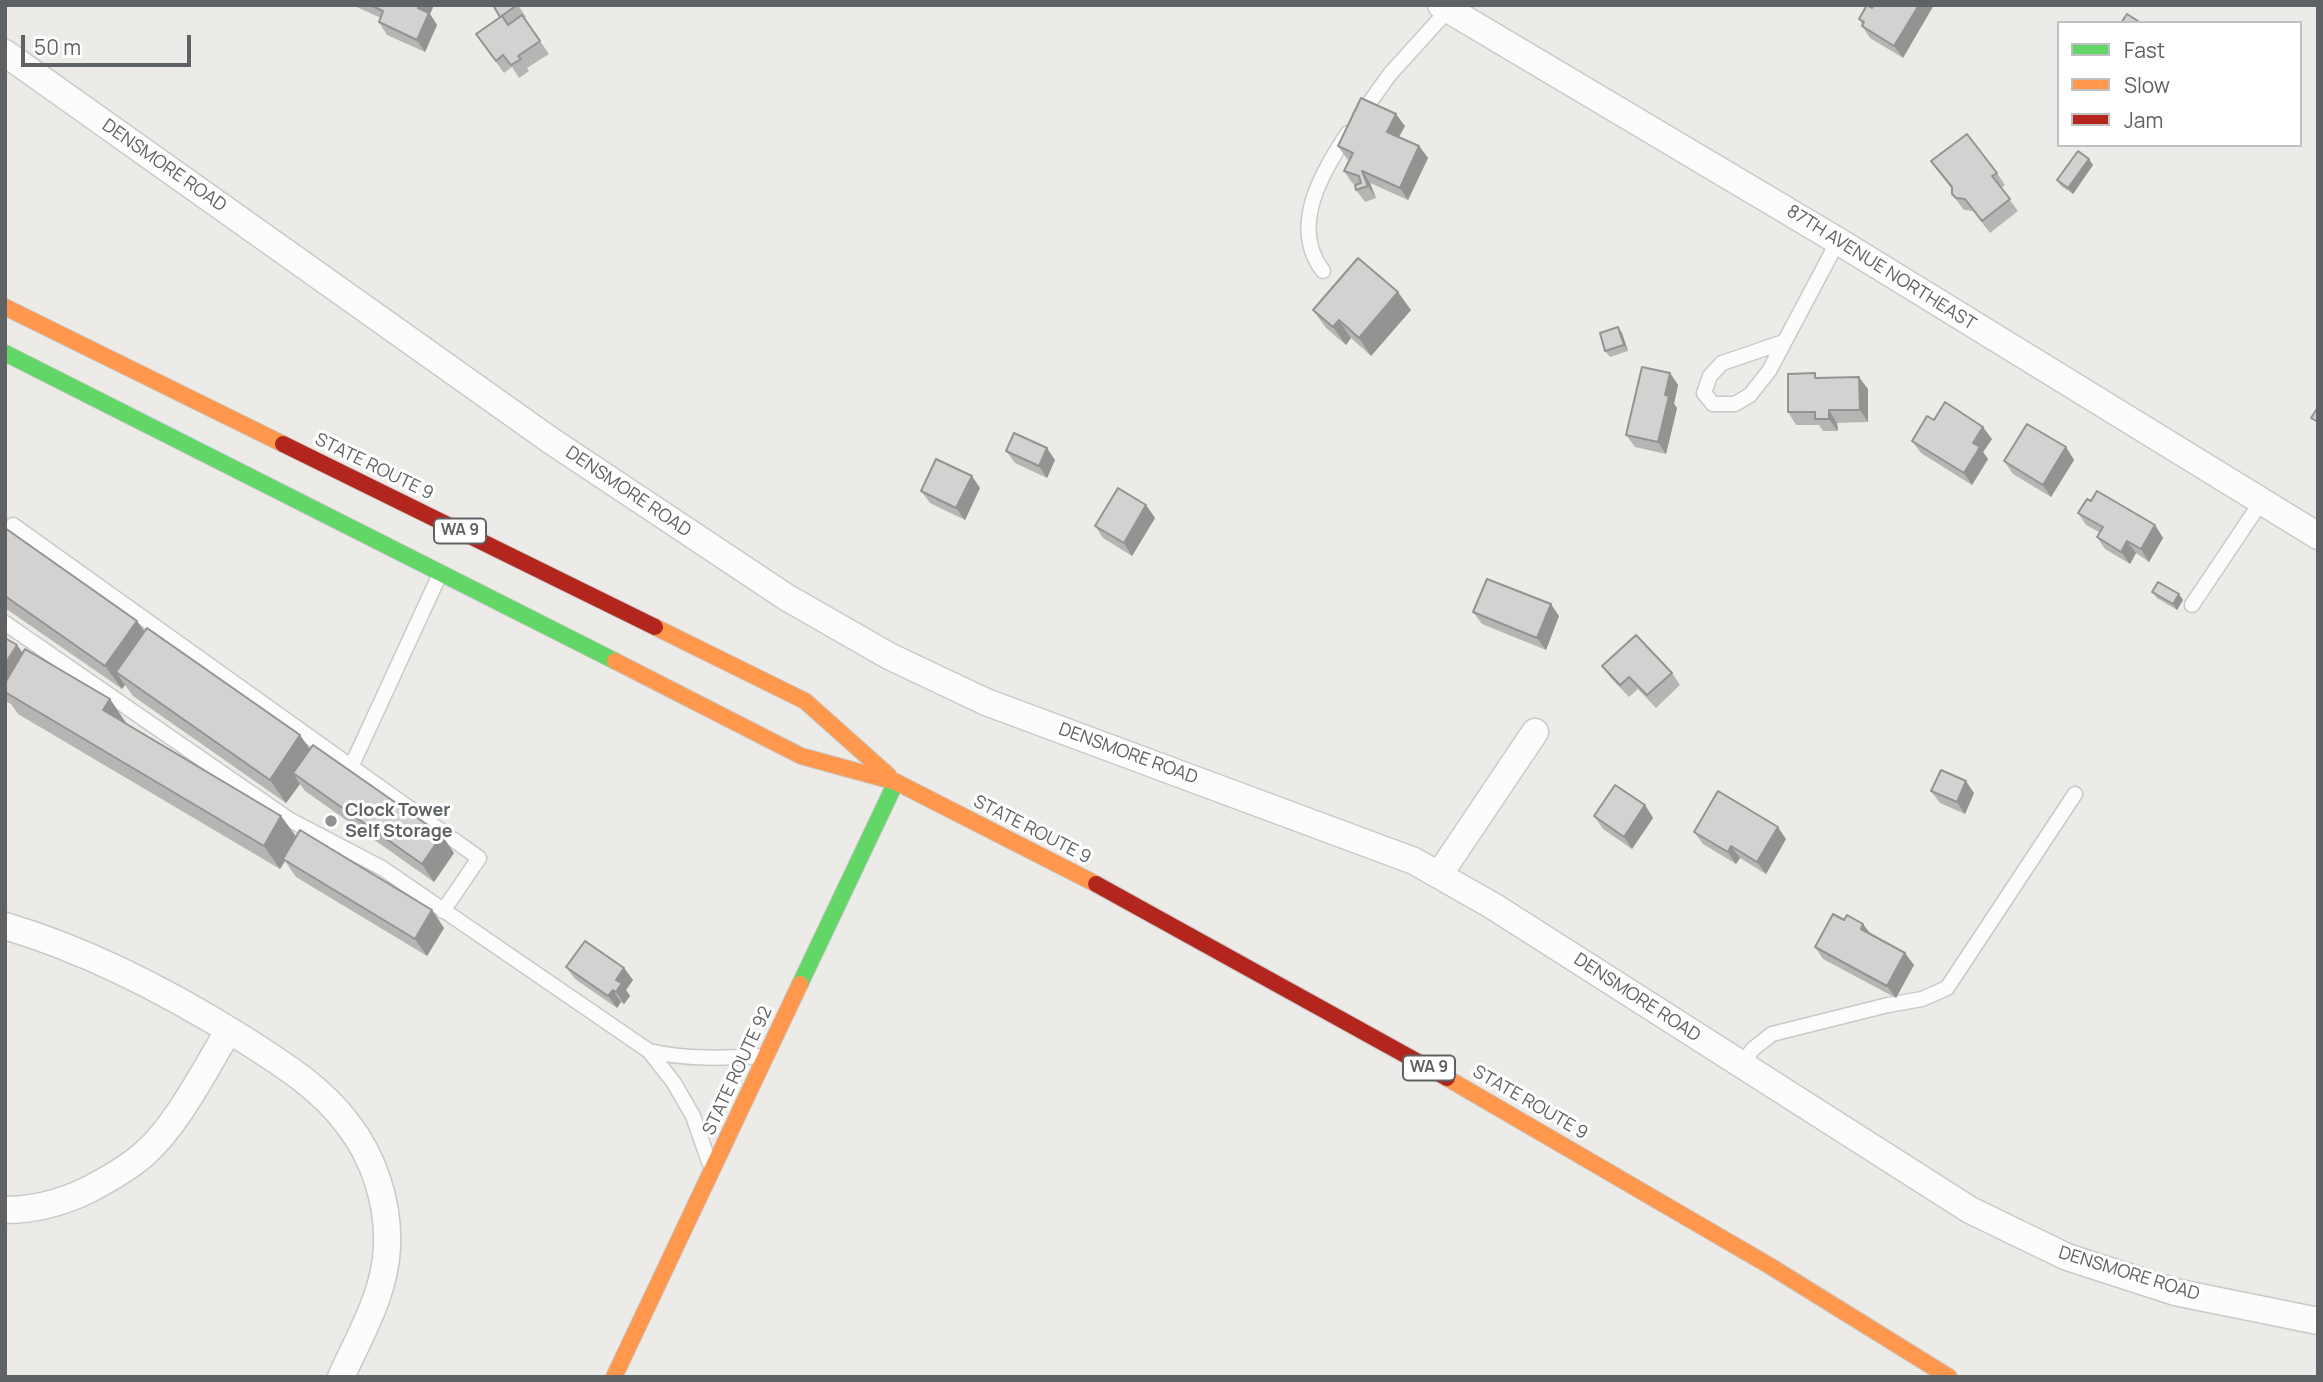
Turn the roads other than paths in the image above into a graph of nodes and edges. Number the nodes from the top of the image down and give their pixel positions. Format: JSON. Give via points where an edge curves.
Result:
{"nodes":[{"id":1,"x":1445,"y":7,"type":"edge"},
{"id":2,"x":5,"y":53,"type":"edge"},
{"id":3,"x":1838,"y":241,"type":"junction"},
{"id":4,"x":1323,"y":271,"type":"dead end"},
{"id":5,"x":5,"y":307,"type":"edge"},
{"id":6,"x":1784,"y":342,"type":"junction"},
{"id":7,"x":5,"y":354,"type":"edge"},
{"id":8,"x":2261,"y":502,"type":"junction"},
{"id":9,"x":5,"y":536,"type":"edge"},
{"id":10,"x":2318,"y":536,"type":"edge"},
{"id":11,"x":441,"y":573,"type":"junction"},
{"id":12,"x":2192,"y":605,"type":"dead end"},
{"id":13,"x":5,"y":623,"type":"edge"},
{"id":14,"x":1535,"y":732,"type":"dead end"},
{"id":15,"x":351,"y":767,"type":"junction"},
{"id":16,"x":896,"y":782,"type":"junction"},
{"id":17,"x":2075,"y":794,"type":"dead end"},
{"id":18,"x":1439,"y":875,"type":"junction"},
{"id":19,"x":443,"y":911,"type":"junction"},
{"id":20,"x":5,"y":926,"type":"edge"},
{"id":21,"x":229,"y":1030,"type":"junction"},
{"id":22,"x":649,"y":1051,"type":"junction"},
{"id":23,"x":766,"y":1056,"type":"junction"},
{"id":24,"x":1742,"y":1065,"type":"junction"},
{"id":25,"x":712,"y":1170,"type":"junction"},
{"id":26,"x":5,"y":1210,"type":"edge"},
{"id":27,"x":2318,"y":1321,"type":"edge"},
{"id":28,"x":341,"y":1377,"type":"edge"},
{"id":29,"x":614,"y":1377,"type":"edge"},
{"id":30,"x":1949,"y":1377,"type":"edge"}],
"edges":[{"from":1,"to":3,"type":"street","name":"87TH AVENUE NORTHEAST"},
{"from":1,"to":4,"type":"lane","via":[[1390,74],[1320,182],[1308,221],[1309,241]]},
{"from":2,"to":18,"type":"street","name":"DENSMORE ROAD","via":[[550,440],[797,604],[889,656],[986,702],[1401,856]]},
{"from":3,"to":6,"type":"lane"},
{"from":3,"to":8,"type":"street","name":"87TH AVENUE NORTHEAST"},
{"from":5,"to":16,"type":"main road","name":"STATE ROUTE 9","number":"WA 9","via":[[805,701]]},
{"from":6,"to":6,"type":"lane","via":[[1750,395],[1735,404],[1713,404],[1704,393],[1710,376],[1722,363]]},
{"from":7,"to":11,"type":"main road","name":"STATE ROUTE 9","number":"WA 9"},
{"from":8,"to":10,"type":"street","name":"87TH AVENUE NORTHEAST"},
{"from":8,"to":12,"type":"lane"},
{"from":9,"to":15,"type":"lane","via":[[13,525]]},
{"from":11,"to":15,"type":"lane"},
{"from":11,"to":16,"type":"main road","name":"STATE ROUTE 9","number":"WA 9","via":[[801,757]]},
{"from":13,"to":19,"type":"lane","via":[[290,820],[382,868]]},
{"from":14,"to":18,"type":"street"},
{"from":15,"to":19,"type":"lane","via":[[478,858]]},
{"from":16,"to":23,"type":"main road","name":"STATE ROUTE 92"},
{"from":16,"to":30,"type":"main road","name":"STATE ROUTE 9","number":"WA 9","via":[[1108,890],[1507,1111]]},
{"from":17,"to":24,"type":"lane","via":[[1947,988],[1922,999],[1772,1034]]},
{"from":18,"to":24,"type":"street","name":"DENSMORE ROAD"},
{"from":19,"to":22,"type":"lane"},
{"from":20,"to":21,"type":"street","via":[[143,980]]},
{"from":21,"to":26,"type":"street","via":[[175,1118],[144,1154],[108,1180],[69,1199],[31,1210]]},
{"from":21,"to":28,"type":"street","via":[[315,1088],[347,1123],[370,1160],[384,1205],[387,1248],[379,1295]]},
{"from":22,"to":23,"type":"lane","via":[[716,1059]]},
{"from":22,"to":25,"type":"lane","via":[[693,1116]]},
{"from":23,"to":25,"type":"main road","name":"STATE ROUTE 92"},
{"from":24,"to":27,"type":"street","name":"DENSMORE ROAD","via":[[1970,1210],[2067,1257],[2175,1292]]},
{"from":25,"to":29,"type":"main road","name":"STATE ROUTE 92"}]}
